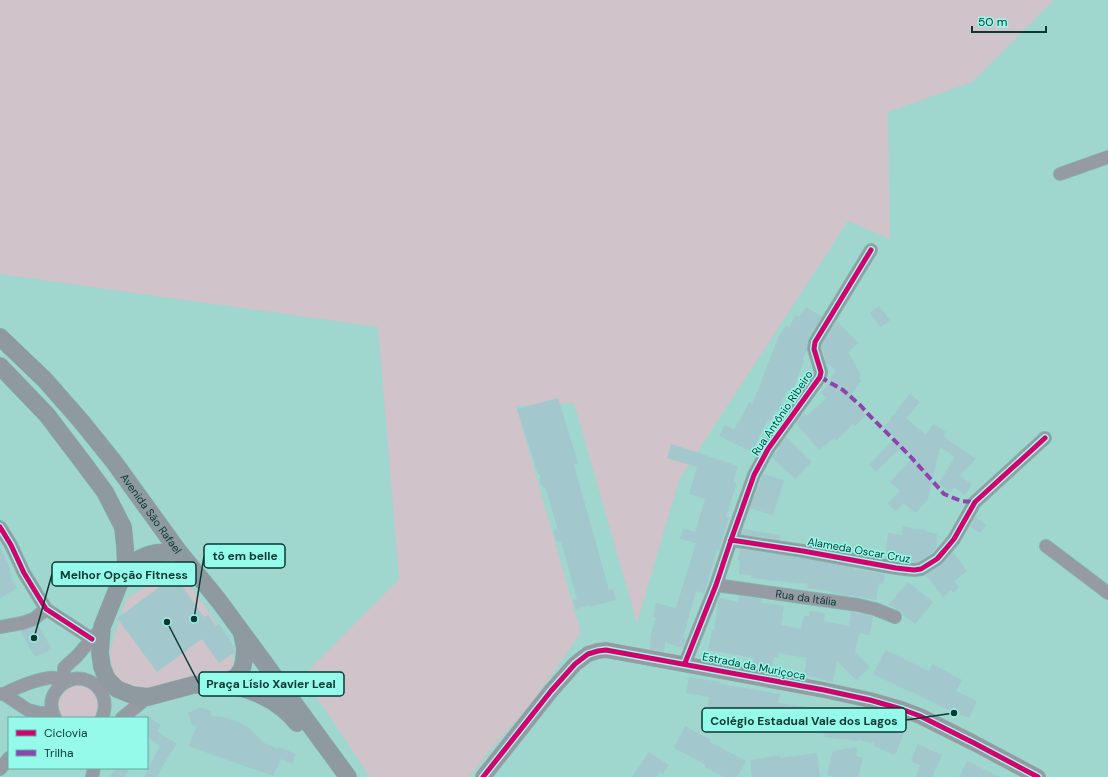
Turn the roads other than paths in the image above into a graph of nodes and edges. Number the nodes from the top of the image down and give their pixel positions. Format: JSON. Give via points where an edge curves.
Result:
{"nodes":[{"id":1,"x":1108,"y":157,"type":"edge"},
{"id":2,"x":1060,"y":174,"type":"dead end"},
{"id":3,"x":871,"y":250,"type":"dead end"},
{"id":4,"x":0,"y":337,"type":"edge"},
{"id":5,"x":0,"y":366,"type":"edge"},
{"id":6,"x":1045,"y":438,"type":"dead end"},
{"id":7,"x":0,"y":527,"type":"edge"},
{"id":8,"x":731,"y":540,"type":"junction"},
{"id":9,"x":1046,"y":546,"type":"dead end"},
{"id":10,"x":179,"y":552,"type":"junction"},
{"id":11,"x":126,"y":567,"type":"junction"},
{"id":12,"x":716,"y":585,"type":"junction"},
{"id":13,"x":1108,"y":593,"type":"edge"},
{"id":14,"x":46,"y":609,"type":"junction"},
{"id":15,"x":895,"y":617,"type":"dead end"},
{"id":16,"x":0,"y":627,"type":"edge"},
{"id":17,"x":97,"y":633,"type":"junction"},
{"id":18,"x":242,"y":633,"type":"junction"},
{"id":19,"x":685,"y":664,"type":"junction"},
{"id":20,"x":66,"y":682,"type":"junction"},
{"id":21,"x":221,"y":683,"type":"junction"},
{"id":22,"x":2,"y":694,"type":"edge"},
{"id":23,"x":148,"y":696,"type":"junction"},
{"id":24,"x":54,"y":716,"type":"edge"},
{"id":25,"x":102,"y":717,"type":"edge"},
{"id":26,"x":123,"y":717,"type":"edge"},
{"id":27,"x":8,"y":759,"type":"edge"},
{"id":28,"x":0,"y":769,"type":"edge"},
{"id":29,"x":336,"y":777,"type":"edge"},
{"id":30,"x":348,"y":777,"type":"edge"},
{"id":31,"x":483,"y":777,"type":"edge"},
{"id":32,"x":1038,"y":777,"type":"edge"}],
"edges":[{"from":1,"to":2,"type":"street"},
{"from":3,"to":8,"type":"street","name":"Rua Antônio Ribeiro","via":[[815,342],[820,377],[761,461]]},
{"from":4,"to":10,"type":"main road","name":"Avenida São Rafael","via":[[45,380],[81,421]]},
{"from":5,"to":11,"type":"main road","via":[[47,415],[105,492],[123,527]]},
{"from":6,"to":8,"type":"street","name":"Alameda Oscar Cruz","via":[[975,502],[954,539],[937,559],[921,569],[896,568]]},
{"from":7,"to":14,"type":"street"},
{"from":8,"to":12,"type":"street","name":"Rua Antônio Ribeiro"},
{"from":9,"to":13,"type":"street"},
{"from":10,"to":11,"type":"main road","via":[[144,555]]},
{"from":10,"to":18,"type":"main road","name":"Avenida São Rafael","via":[[219,600]]},
{"from":11,"to":17,"type":"main road"},
{"from":12,"to":15,"type":"street","name":"Rua da Itália","via":[[858,605]]},
{"from":12,"to":19,"type":"street","name":"Rua Antônio Ribeiro"},
{"from":14,"to":16,"type":"street","via":[[34,619]]},
{"from":14,"to":17,"type":"street"},
{"from":17,"to":20,"type":"street","via":[[64,668]]},
{"from":17,"to":23,"type":"main road","via":[[102,667],[107,679],[116,689],[132,695]]},
{"from":18,"to":21,"type":"main road","via":[[245,649],[242,668],[237,676]]},
{"from":18,"to":30,"type":"main road","name":"Avenida São Rafael"},
{"from":19,"to":31,"type":"street","name":"Estrada da Muriçoca","via":[[606,650],[588,654],[575,664],[551,691]]},
{"from":19,"to":32,"type":"street","name":"Estrada da Muriçoca","via":[[824,690],[902,709],[927,719]]},
{"from":20,"to":22,"type":"street","via":[[49,678]]},
{"from":20,"to":24,"type":"street","via":[[53,696]]},
{"from":20,"to":25,"type":"street","via":[[82,679],[96,685],[104,697],[105,711]]},
{"from":21,"to":23,"type":"main road","via":[[193,685]]},
{"from":21,"to":29,"type":"main road","via":[[238,686],[264,696],[284,709]]},
{"from":22,"to":24,"type":"street","via":[[28,710]]},
{"from":23,"to":26,"type":"street"},
{"from":27,"to":28,"type":"street"}]}
